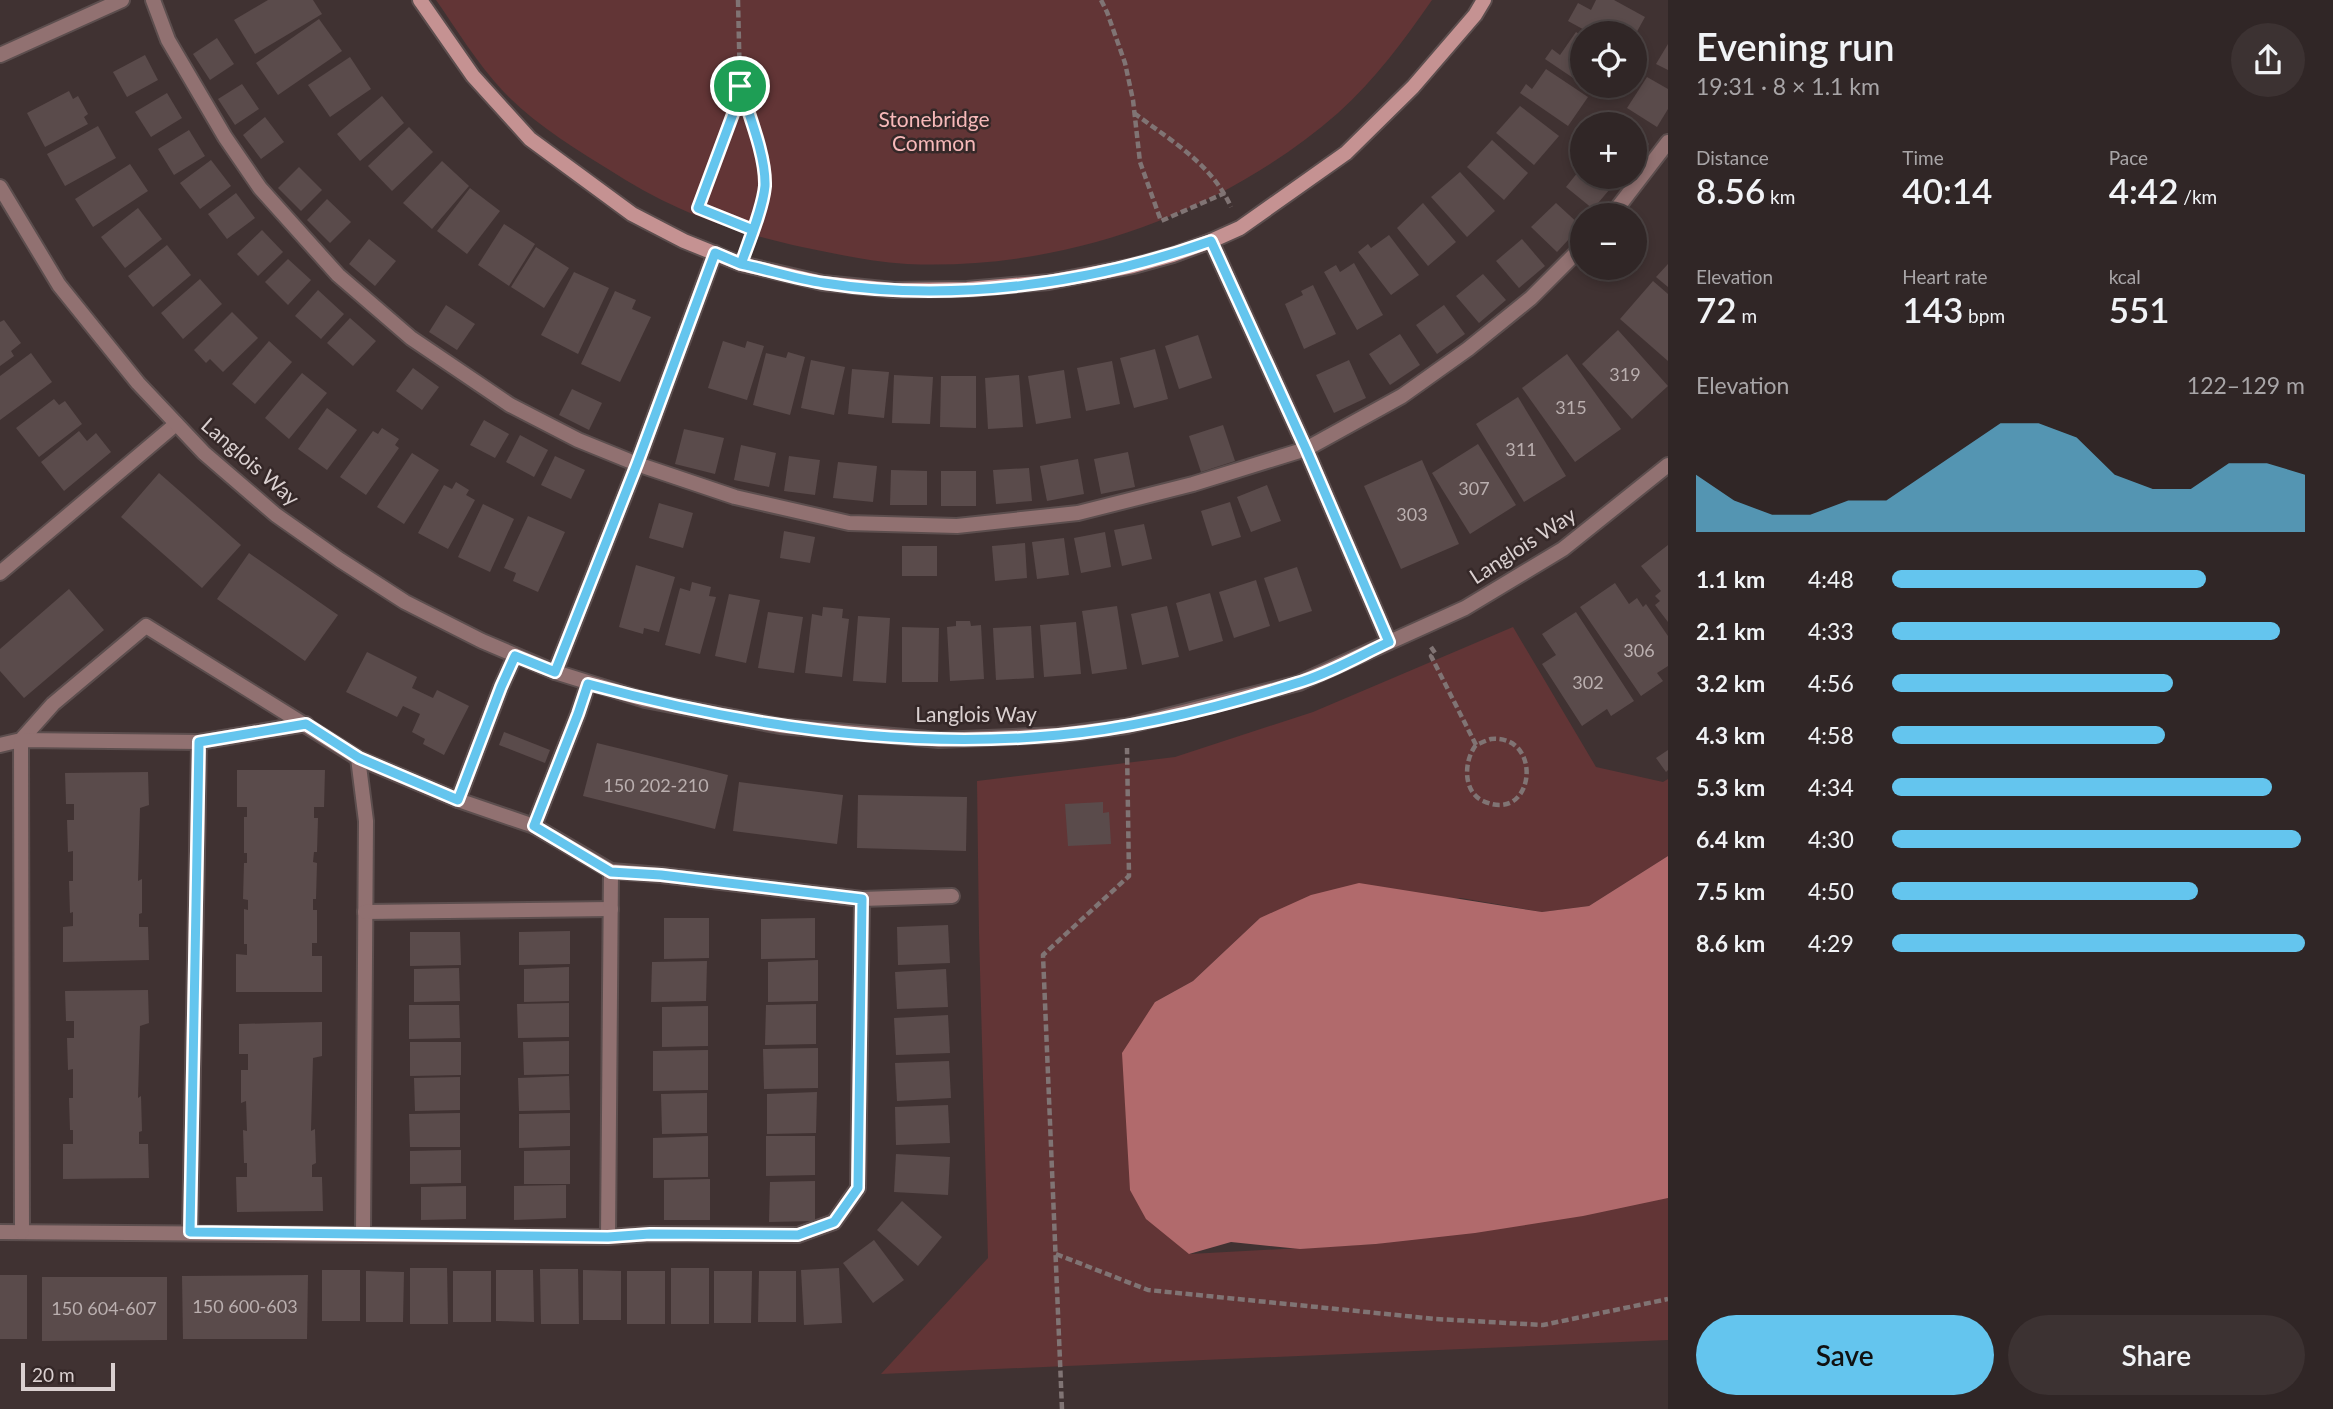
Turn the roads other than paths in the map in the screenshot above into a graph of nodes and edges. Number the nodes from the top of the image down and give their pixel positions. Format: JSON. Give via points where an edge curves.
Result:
{"nodes":[{"id":1,"x":122,"y":0,"type":"edge"},
{"id":2,"x":153,"y":0,"type":"edge"},
{"id":3,"x":420,"y":0,"type":"edge"},
{"id":4,"x":1484,"y":0,"type":"edge"},
{"id":5,"x":0,"y":55,"type":"edge"},
{"id":6,"x":1668,"y":142,"type":"edge"},
{"id":7,"x":0,"y":187,"type":"edge"},
{"id":8,"x":1621,"y":203,"type":"edge"},
{"id":9,"x":1211,"y":241,"type":"junction"},
{"id":10,"x":715,"y":253,"type":"junction"},
{"id":11,"x":1570,"y":259,"type":"edge"},
{"id":12,"x":176,"y":424,"type":"junction"},
{"id":13,"x":1306,"y":449,"type":"junction"},
{"id":14,"x":637,"y":464,"type":"junction"},
{"id":15,"x":1668,"y":465,"type":"edge"},
{"id":16,"x":0,"y":573,"type":"edge"},
{"id":17,"x":1389,"y":642,"type":"junction"},
{"id":18,"x":515,"y":656,"type":"junction"},
{"id":19,"x":555,"y":672,"type":"junction"},
{"id":20,"x":588,"y":684,"type":"junction"},
{"id":21,"x":306,"y":724,"type":"junction"},
{"id":22,"x":21,"y":740,"type":"junction"},
{"id":23,"x":199,"y":742,"type":"junction"},
{"id":24,"x":0,"y":745,"type":"edge"},
{"id":25,"x":359,"y":758,"type":"junction"},
{"id":26,"x":458,"y":800,"type":"junction"},
{"id":27,"x":534,"y":826,"type":"junction"},
{"id":28,"x":611,"y":872,"type":"junction"},
{"id":29,"x":951,"y":896,"type":"dead end"},
{"id":30,"x":862,"y":899,"type":"junction"},
{"id":31,"x":611,"y":909,"type":"junction"},
{"id":32,"x":365,"y":912,"type":"junction"},
{"id":33,"x":0,"y":1232,"type":"edge"},
{"id":34,"x":22,"y":1232,"type":"junction"},
{"id":35,"x":190,"y":1232,"type":"junction"},
{"id":36,"x":363,"y":1233,"type":"junction"},
{"id":37,"x":608,"y":1237,"type":"junction"}],
"edges":[{"from":1,"to":5,"type":"street"},
{"from":2,"to":14,"type":"street","via":[[168,40],[225,137],[260,188],[338,275],[411,338],[510,405]]},
{"from":3,"to":10,"type":"street","via":[[472,76],[530,139],[632,214]]},
{"from":4,"to":9,"type":"street","via":[[1413,87],[1346,153],[1240,228]]},
{"from":6,"to":8,"type":"street"},
{"from":7,"to":12,"type":"street","name":"Langlois Way","via":[[59,285]]},
{"from":9,"to":10,"type":"street","via":[[1133,266],[1049,282],[967,289],[894,290],[823,283],[741,264]]},
{"from":9,"to":13,"type":"street"},
{"from":10,"to":14,"type":"street"},
{"from":11,"to":13,"type":"street","via":[[1468,349],[1402,396]]},
{"from":12,"to":16,"type":"street"},
{"from":12,"to":18,"type":"street","name":"Langlois Way","via":[[276,515],[340,560],[405,603]]},
{"from":13,"to":14,"type":"street","via":[[1077,513],[957,526],[849,523],[735,497]]},
{"from":13,"to":17,"type":"street"},
{"from":14,"to":19,"type":"street"},
{"from":15,"to":17,"type":"street","name":"Langlois Way","via":[[1563,549],[1465,608]]},
{"from":17,"to":20,"type":"street","name":"Langlois Way","via":[[1299,683],[1151,720],[1058,735],[939,740],[780,726]]},
{"from":18,"to":19,"type":"street","name":"Langlois Way"},
{"from":18,"to":26,"type":"street"},
{"from":19,"to":20,"type":"street","name":"Langlois Way"},
{"from":20,"to":27,"type":"street"},
{"from":21,"to":22,"type":"street","via":[[146,626],[53,704]]},
{"from":21,"to":23,"type":"street"},
{"from":21,"to":25,"type":"street"},
{"from":22,"to":23,"type":"street"},
{"from":22,"to":24,"type":"street"},
{"from":22,"to":34,"type":"street"},
{"from":23,"to":35,"type":"street"},
{"from":25,"to":26,"type":"street"},
{"from":25,"to":32,"type":"street","via":[[366,821]]},
{"from":26,"to":27,"type":"street"},
{"from":27,"to":28,"type":"street"},
{"from":28,"to":30,"type":"street"},
{"from":28,"to":31,"type":"street"},
{"from":29,"to":30,"type":"street"},
{"from":30,"to":37,"type":"street","via":[[858,1188],[834,1222],[798,1235]]},
{"from":31,"to":32,"type":"street"},
{"from":31,"to":37,"type":"street"},
{"from":32,"to":36,"type":"street"},
{"from":33,"to":34,"type":"street"},
{"from":34,"to":35,"type":"street"},
{"from":35,"to":36,"type":"street"},
{"from":36,"to":37,"type":"street"}]}
